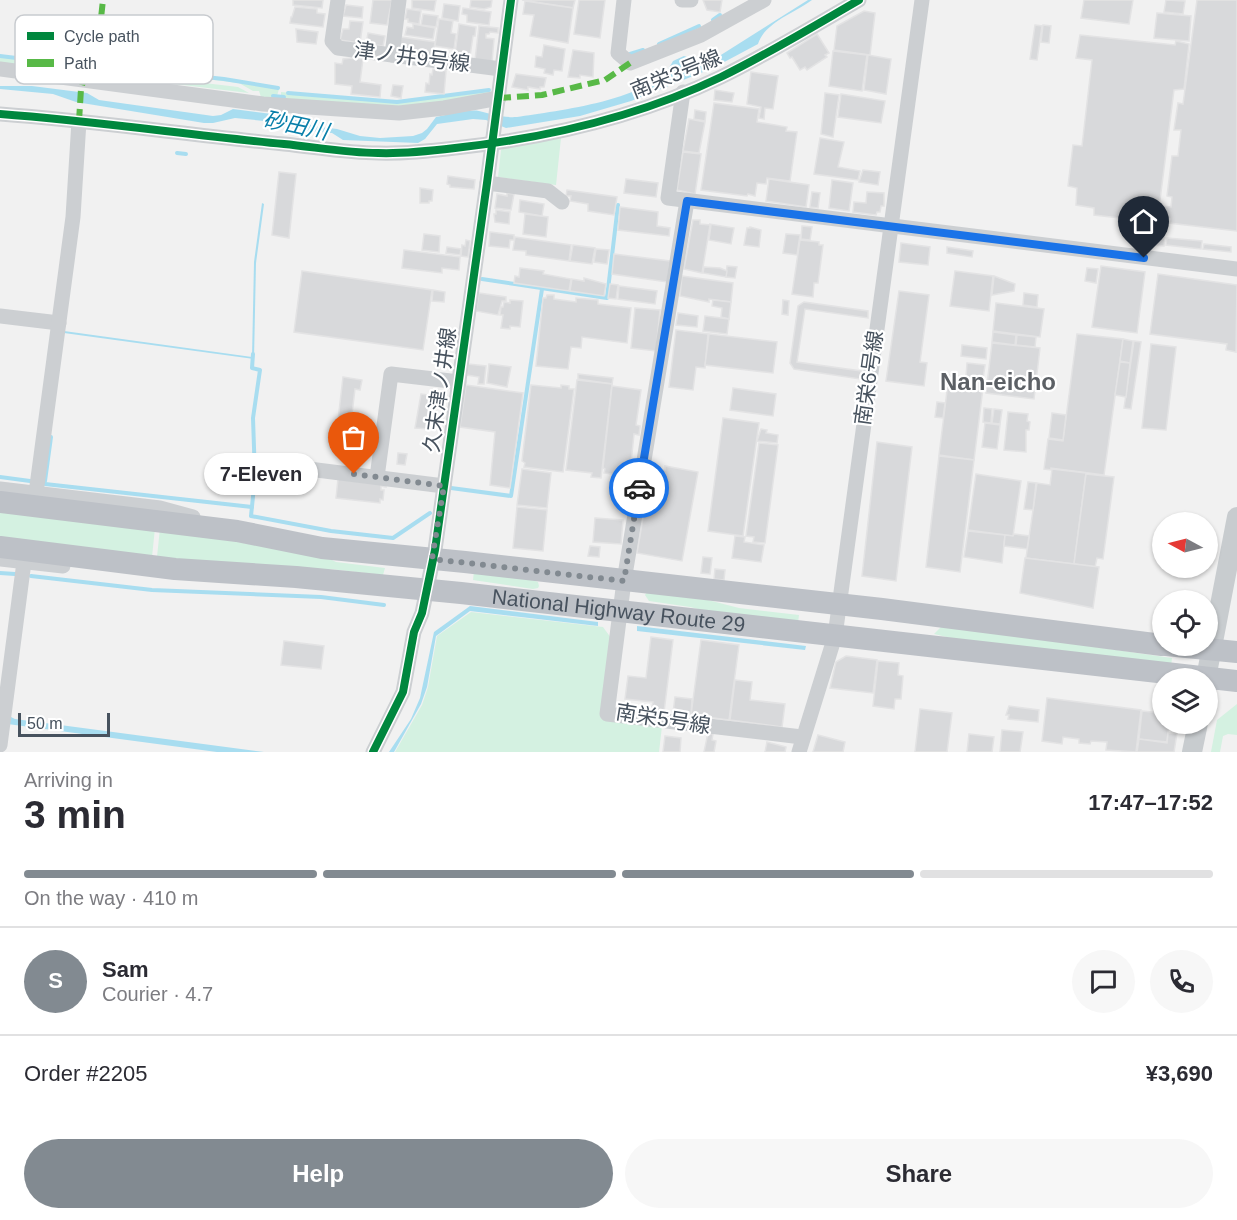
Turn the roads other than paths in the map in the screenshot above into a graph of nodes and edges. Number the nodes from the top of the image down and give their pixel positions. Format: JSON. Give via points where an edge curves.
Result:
{"nodes":[{"id":1,"x":338,"y":0,"type":"edge"},
{"id":2,"x":399,"y":0,"type":"edge"},
{"id":3,"x":511,"y":0,"type":"edge"},
{"id":4,"x":624,"y":0,"type":"edge"},
{"id":5,"x":682,"y":0,"type":"edge"},
{"id":6,"x":691,"y":0,"type":"edge"},
{"id":7,"x":860,"y":0,"type":"edge"},
{"id":8,"x":922,"y":0,"type":"edge"},
{"id":9,"x":760,"y":1,"type":"edge"},
{"id":10,"x":392,"y":55,"type":"junction"},
{"id":11,"x":0,"y":69,"type":"edge"},
{"id":12,"x":501,"y":69,"type":"junction"},
{"id":13,"x":15,"y":71,"type":"edge"},
{"id":14,"x":113,"y":84,"type":"edge"},
{"id":15,"x":683,"y":92,"type":"junction"},
{"id":16,"x":498,"y":96,"type":"junction"},
{"id":17,"x":0,"y":114,"type":"edge"},
{"id":18,"x":78,"y":121,"type":"junction"},
{"id":19,"x":492,"y":137,"type":"junction"},
{"id":20,"x":487,"y":183,"type":"junction"},
{"id":21,"x":687,"y":201,"type":"junction"},
{"id":22,"x":562,"y":202,"type":"dead end"},
{"id":23,"x":890,"y":227,"type":"junction"},
{"id":24,"x":1237,"y":269,"type":"edge"},
{"id":25,"x":0,"y":316,"type":"edge"},
{"id":26,"x":59,"y":323,"type":"junction"},
{"id":27,"x":459,"y":381,"type":"junction"},
{"id":28,"x":261,"y":463,"type":"dead end"},
{"id":29,"x":377,"y":477,"type":"junction"},
{"id":30,"x":444,"y":486,"type":"junction"},
{"id":31,"x":0,"y":489,"type":"edge"},
{"id":32,"x":18,"y":500,"type":"edge"},
{"id":33,"x":1237,"y":517,"type":"edge"},
{"id":34,"x":10,"y":554,"type":"edge"},
{"id":35,"x":432,"y":559,"type":"junction"},
{"id":36,"x":624,"y":581,"type":"junction"},
{"id":37,"x":426,"y":590,"type":"junction"},
{"id":38,"x":837,"y":606,"type":"junction"},
{"id":39,"x":619,"y":612,"type":"junction"},
{"id":40,"x":1218,"y":617,"type":"edge"},
{"id":41,"x":835,"y":636,"type":"junction"},
{"id":42,"x":1152,"y":644,"type":"edge"},
{"id":43,"x":1218,"y":650,"type":"edge"},
{"id":44,"x":1237,"y":652,"type":"edge"},
{"id":45,"x":1152,"y":672,"type":"edge"},
{"id":46,"x":1218,"y":679,"type":"edge"},
{"id":47,"x":1237,"y":681,"type":"edge"},
{"id":48,"x":1196,"y":734,"type":"edge"},
{"id":49,"x":0,"y":745,"type":"edge"},
{"id":50,"x":801,"y":745,"type":"edge"},
{"id":51,"x":373,"y":752,"type":"edge"},
{"id":52,"x":1192,"y":752,"type":"edge"}],
"edges":[{"from":1,"to":10,"type":"street","name":"津ノ井9号線","via":[[332,41],[338,48]]},
{"from":2,"to":10,"type":"street"},
{"from":3,"to":12,"type":"street"},
{"from":4,"to":9,"type":"street","via":[[618,53],[630,63],[701,35]]},
{"from":5,"to":6,"type":"street"},
{"from":7,"to":15,"type":"street","name":"南栄3号線","via":[[751,62]]},
{"from":8,"to":23,"type":"street","name":"南栄6号線"},
{"from":10,"to":12,"type":"street","name":"津ノ井9号線"},
{"from":11,"to":13,"type":"street"},
{"from":12,"to":16,"type":"street"},
{"from":14,"to":16,"type":"street","via":[[263,104],[399,113]]},
{"from":15,"to":19,"type":"street","name":"南栄3号線","via":[[595,124]]},
{"from":15,"to":21,"type":"street","via":[[668,198]]},
{"from":16,"to":19,"type":"street","name":"久末津ノ井線"},
{"from":17,"to":18,"type":"street","name":"南栄3号線"},
{"from":18,"to":19,"type":"street","name":"南栄3号線","via":[[376,153],[409,153]]},
{"from":18,"to":26,"type":"street","via":[[73,217]]},
{"from":19,"to":20,"type":"street","name":"久末津ノ井線"},
{"from":20,"to":22,"type":"street","via":[[548,191]]},
{"from":20,"to":27,"type":"street","name":"久末津ノ井線"},
{"from":21,"to":23,"type":"street"},
{"from":21,"to":36,"type":"street","name":"南栄5号線"},
{"from":23,"to":24,"type":"street"},
{"from":23,"to":38,"type":"street","name":"南栄6号線"},
{"from":25,"to":26,"type":"street"},
{"from":26,"to":32,"type":"street"},
{"from":27,"to":29,"type":"street","via":[[391,374]]},
{"from":27,"to":30,"type":"street","name":"久末津ノ井線"},
{"from":28,"to":29,"type":"street"},
{"from":29,"to":30,"type":"street"},
{"from":30,"to":35,"type":"street","name":"久末津ノ井線"},
{"from":31,"to":32,"type":"street"},
{"from":32,"to":35,"type":"highway","name":"National Highway Route 29","via":[[216,528],[322,548]]},
{"from":33,"to":40,"type":"main road"},
{"from":34,"to":37,"type":"highway","name":"National Highway Route 29"},
{"from":34,"to":49,"type":"street"},
{"from":35,"to":36,"type":"highway","name":"National Highway Route 29"},
{"from":35,"to":37,"type":"street","name":"久末津ノ井線"},
{"from":36,"to":38,"type":"highway","name":"National Highway Route 29"},
{"from":36,"to":39,"type":"street","name":"南栄5号線"},
{"from":37,"to":39,"type":"highway","name":"National Highway Route 29"},
{"from":37,"to":51,"type":"street","name":"久末津ノ井線","via":[[403,692]]},
{"from":38,"to":41,"type":"street","name":"南栄6号線"},
{"from":38,"to":42,"type":"highway","name":"National Highway Route 29"},
{"from":39,"to":41,"type":"highway","name":"National Highway Route 29"},
{"from":39,"to":50,"type":"street","name":"南栄5号線","via":[[607,714]]},
{"from":41,"to":45,"type":"highway","name":"National Highway Route 29"},
{"from":41,"to":50,"type":"street","name":"南栄6号線"},
{"from":43,"to":44,"type":"highway","name":"National Highway Route 29"},
{"from":46,"to":47,"type":"highway","name":"National Highway Route 29"},
{"from":48,"to":52,"type":"main road"}]}
